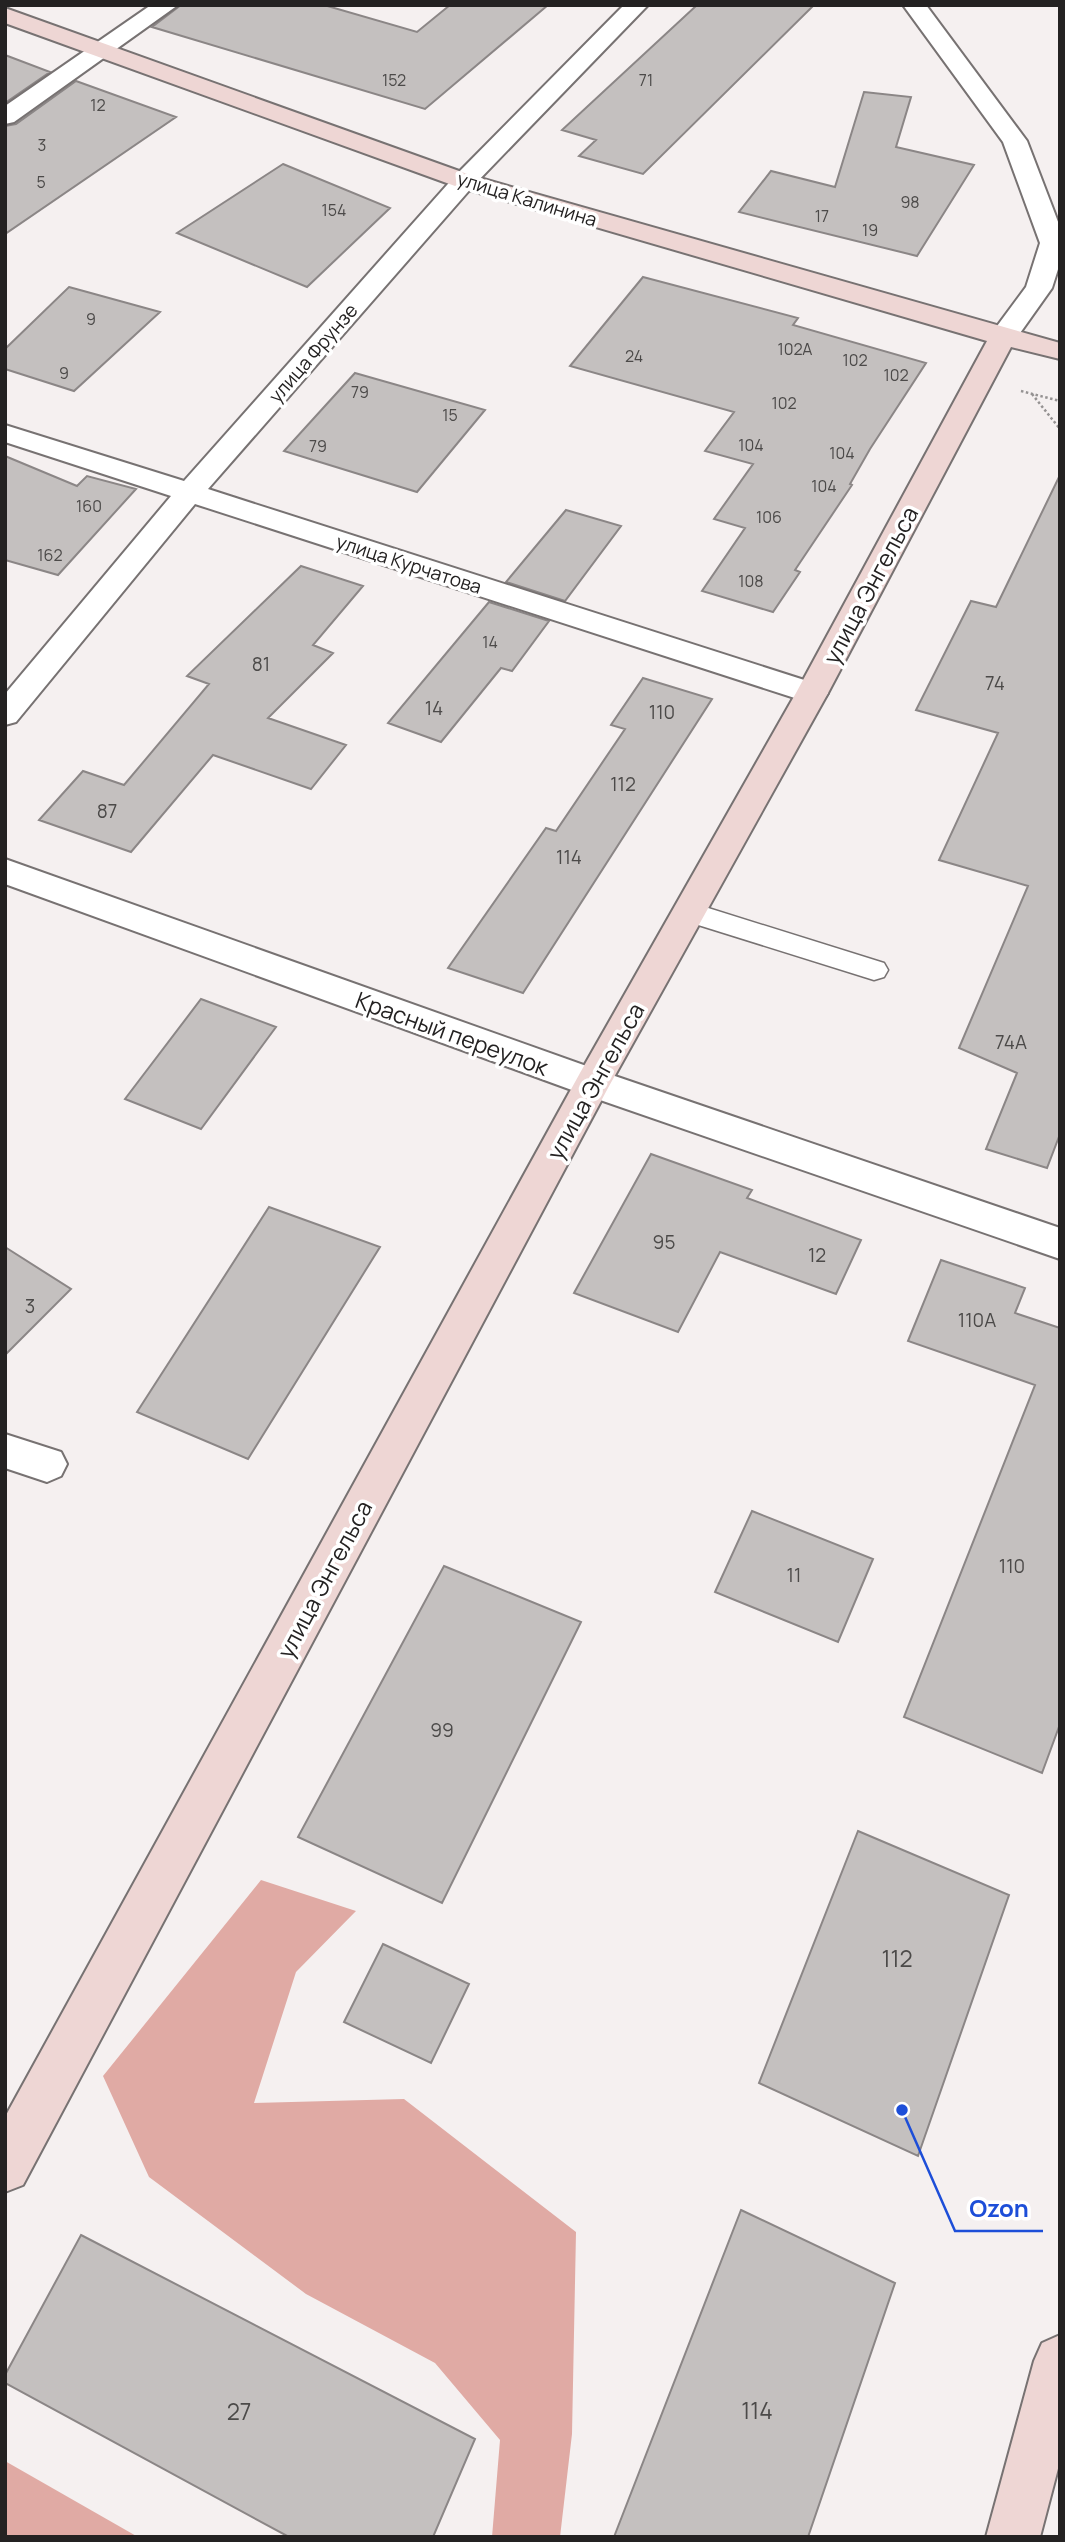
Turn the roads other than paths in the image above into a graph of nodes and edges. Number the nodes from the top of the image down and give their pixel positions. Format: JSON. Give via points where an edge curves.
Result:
{"nodes":[{"id":1,"x":167,"y":5,"type":"edge"},
{"id":2,"x":637,"y":5,"type":"edge"},
{"id":3,"x":914,"y":5,"type":"edge"},
{"id":4,"x":5,"y":15,"type":"edge"},
{"id":5,"x":99,"y":50,"type":"junction"},
{"id":6,"x":5,"y":117,"type":"edge"},
{"id":7,"x":464,"y":181,"type":"junction"},
{"id":8,"x":1003,"y":337,"type":"junction"},
{"id":9,"x":1060,"y":351,"type":"edge"},
{"id":10,"x":5,"y":433,"type":"edge"},
{"id":11,"x":189,"y":493,"type":"junction"},
{"id":12,"x":812,"y":693,"type":"junction"},
{"id":13,"x":5,"y":715,"type":"edge"},
{"id":14,"x":5,"y":871,"type":"edge"},
{"id":15,"x":689,"y":912,"type":"junction"},
{"id":16,"x":874,"y":970,"type":"dead end"},
{"id":17,"x":593,"y":1083,"type":"junction"},
{"id":18,"x":1060,"y":1244,"type":"edge"},
{"id":19,"x":5,"y":1451,"type":"edge"},
{"id":20,"x":47,"y":1464,"type":"dead end"},
{"id":21,"x":5,"y":2167,"type":"edge"},
{"id":22,"x":1060,"y":2361,"type":"edge"},
{"id":23,"x":1013,"y":2537,"type":"edge"}],
"edges":[{"from":1,"to":5,"type":"street"},
{"from":2,"to":7,"type":"street","name":"улица Фрунзе"},
{"from":3,"to":8,"type":"street","name":"улица Энгельса","via":[[1015,141],[1054,243],[1038,288]]},
{"from":4,"to":5,"type":"main road","name":"улица Калинина"},
{"from":5,"to":6,"type":"street"},
{"from":5,"to":7,"type":"main road","name":"улица Калинина"},
{"from":7,"to":8,"type":"main road","name":"улица Калинина"},
{"from":7,"to":11,"type":"street","name":"улица Фрунзе"},
{"from":8,"to":9,"type":"main road","name":"улица Калинина"},
{"from":8,"to":12,"type":"main road","name":"улица Энгельса"},
{"from":10,"to":11,"type":"street","name":"улица Курчатова"},
{"from":11,"to":12,"type":"street","name":"улица Курчатова"},
{"from":11,"to":13,"type":"street","name":"улица Фрунзе"},
{"from":12,"to":15,"type":"main road","name":"улица Энгельса"},
{"from":14,"to":17,"type":"street","name":"Красный переулок"},
{"from":15,"to":16,"type":"lane"},
{"from":15,"to":17,"type":"main road","name":"улица Энгельса"},
{"from":17,"to":18,"type":"street","name":"Красный переулок"},
{"from":17,"to":21,"type":"main road","name":"улица Энгельса"},
{"from":19,"to":20,"type":"street"},
{"from":22,"to":23,"type":"main road"}]}
